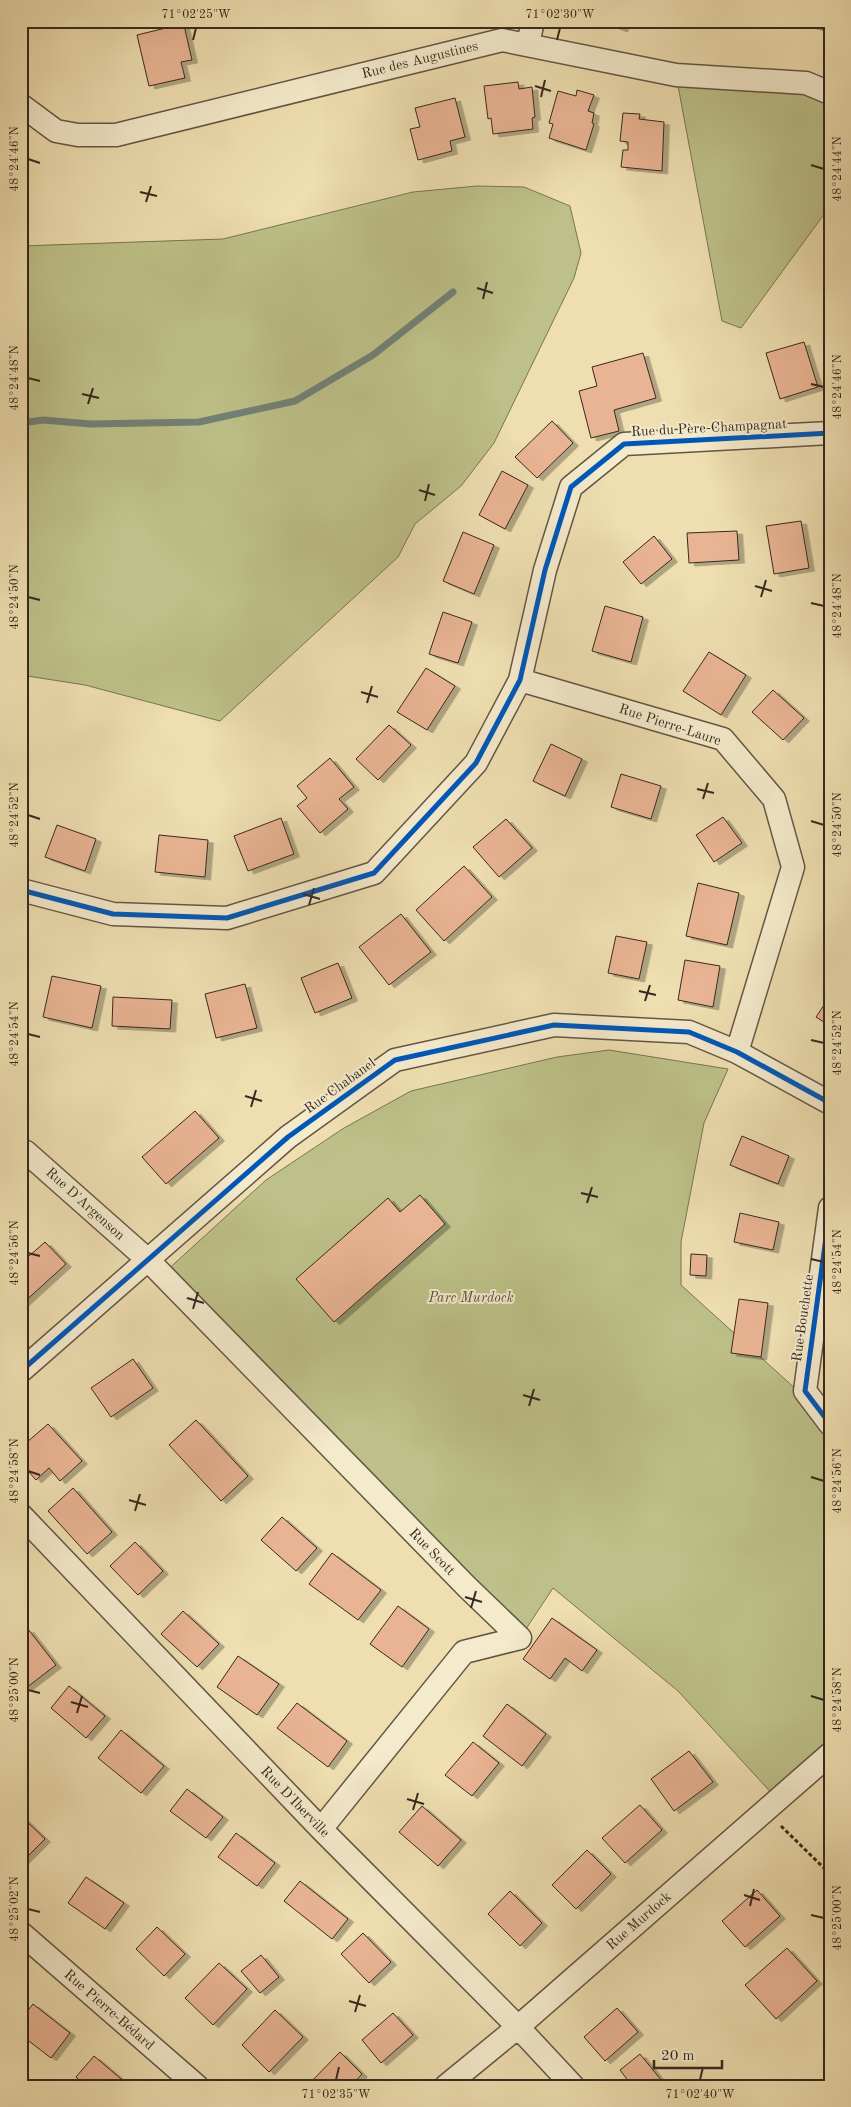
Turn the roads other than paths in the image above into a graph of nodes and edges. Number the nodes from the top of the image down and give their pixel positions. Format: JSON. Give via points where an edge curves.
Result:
{"nodes":[{"id":1,"x":533,"y":21,"type":"edge"},
{"id":2,"x":528,"y":44,"type":"junction"},
{"id":3,"x":830,"y":93,"type":"edge"},
{"id":4,"x":21,"y":105,"type":"edge"},
{"id":5,"x":830,"y":433,"type":"edge"},
{"id":6,"x":520,"y":680,"type":"junction"},
{"id":7,"x":21,"y":890,"type":"edge"},
{"id":8,"x":737,"y":1052,"type":"junction"},
{"id":9,"x":830,"y":1103,"type":"edge"},
{"id":10,"x":21,"y":1150,"type":"edge"},
{"id":11,"x":830,"y":1208,"type":"edge"},
{"id":12,"x":148,"y":1260,"type":"junction"},
{"id":13,"x":21,"y":1371,"type":"edge"},
{"id":14,"x":830,"y":1424,"type":"edge"},
{"id":15,"x":21,"y":1515,"type":"edge"},
{"id":16,"x":830,"y":1754,"type":"edge"},
{"id":17,"x":321,"y":1829,"type":"junction"},
{"id":18,"x":21,"y":1933,"type":"edge"},
{"id":19,"x":518,"y":2027,"type":"junction"},
{"id":20,"x":197,"y":2086,"type":"edge"},
{"id":21,"x":446,"y":2086,"type":"edge"},
{"id":22,"x":573,"y":2086,"type":"edge"}],
"edges":[{"from":1,"to":2,"type":"street"},
{"from":2,"to":3,"type":"street","name":"Rue des Augustines","via":[[676,75],[806,84]]},
{"from":2,"to":4,"type":"street","name":"Rue des Augustines","via":[[502,40],[116,136],[56,131]]},
{"from":5,"to":6,"type":"street","name":"Rue du Père-Champagnat","via":[[624,444],[571,487],[545,570]]},
{"from":6,"to":7,"type":"street","name":"Rue du Père-Champagnat","via":[[476,762],[374,873],[227,918],[113,914]]},
{"from":6,"to":8,"type":"street","name":"Rue Pierre-Laure","via":[[724,740],[774,799],[793,867]]},
{"from":8,"to":9,"type":"street","name":"Rue Chabanel"},
{"from":8,"to":12,"type":"street","name":"Rue Chabanel","via":[[689,1032],[554,1025],[395,1060],[288,1137]]},
{"from":10,"to":12,"type":"street","name":"Rue D'Argenson"},
{"from":11,"to":14,"type":"street","name":"Rue Bouchette","via":[[804,1390]]},
{"from":12,"to":13,"type":"street","name":"Rue Chabanel"},
{"from":12,"to":17,"type":"street","name":"Rue Scott","via":[[520,1638],[464,1652]]},
{"from":15,"to":17,"type":"street","name":"Rue D'Iberville"},
{"from":16,"to":19,"type":"street","name":"Rue Murdock"},
{"from":17,"to":19,"type":"street","name":"Rue D'Iberville"},
{"from":18,"to":20,"type":"street","name":"Rue Pierre-Bédard"},
{"from":19,"to":21,"type":"street","name":"Rue Murdock"},
{"from":19,"to":22,"type":"street","name":"Rue D'Iberville"}]}
